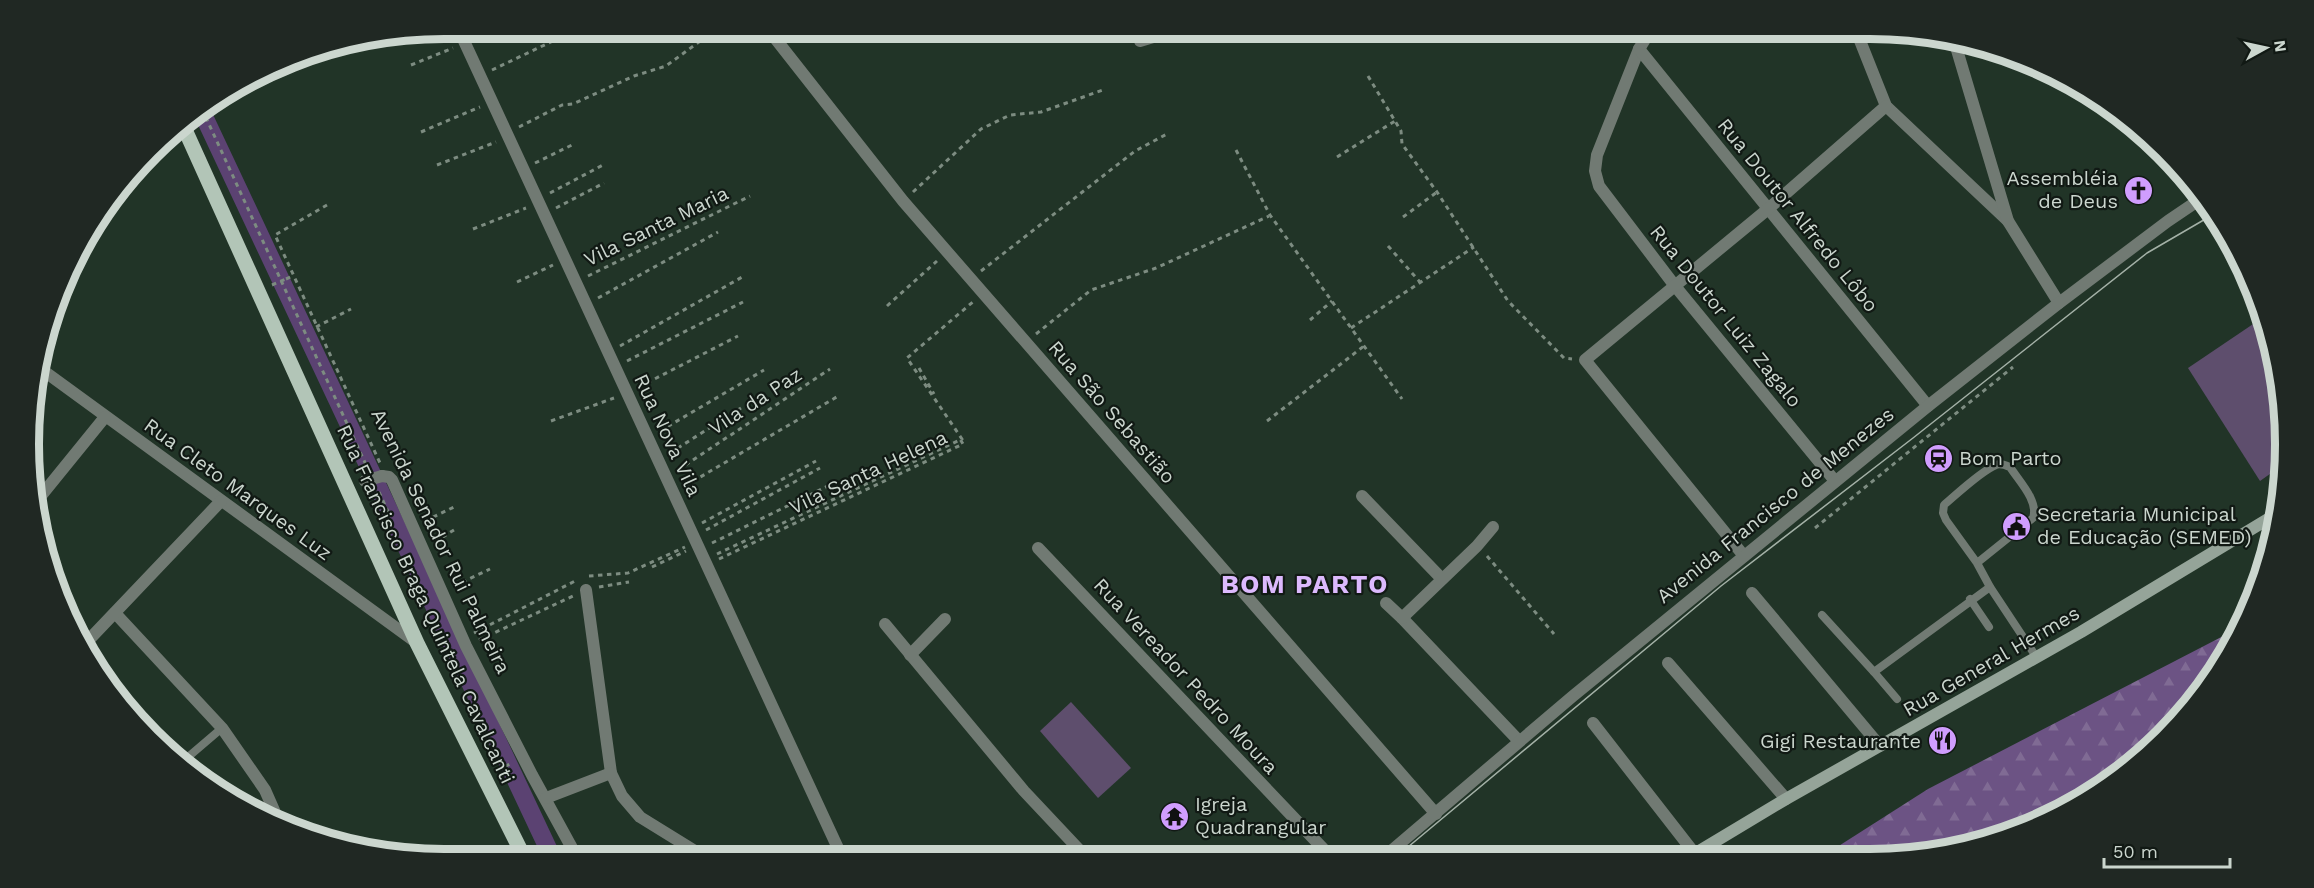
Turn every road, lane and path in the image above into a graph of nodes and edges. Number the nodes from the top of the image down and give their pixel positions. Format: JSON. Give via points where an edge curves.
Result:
{"nodes":[{"id":1,"x":463,"y":39,"type":"edge"},
{"id":2,"x":557,"y":39,"type":"edge"},
{"id":3,"x":703,"y":39,"type":"edge"},
{"id":4,"x":776,"y":39,"type":"edge"},
{"id":5,"x":1144,"y":39,"type":"edge"},
{"id":6,"x":1645,"y":39,"type":"edge"},
{"id":7,"x":1859,"y":39,"type":"edge"},
{"id":8,"x":1140,"y":40,"type":"dead end"},
{"id":9,"x":465,"y":43,"type":"junction"},
{"id":10,"x":1639,"y":49,"type":"junction"},
{"id":11,"x":1957,"y":49,"type":"edge"},
{"id":12,"x":411,"y":65,"type":"dead end"},
{"id":13,"x":480,"y":76,"type":"junction"},
{"id":14,"x":1368,"y":76,"type":"dead end"},
{"id":15,"x":1103,"y":90,"type":"dead end"},
{"id":16,"x":492,"y":102,"type":"junction"},
{"id":17,"x":1886,"y":106,"type":"junction"},
{"id":18,"x":1395,"y":121,"type":"junction"},
{"id":19,"x":186,"y":132,"type":"edge"},
{"id":20,"x":421,"y":132,"type":"dead end"},
{"id":21,"x":1167,"y":134,"type":"dead end"},
{"id":22,"x":508,"y":135,"type":"junction"},
{"id":23,"x":574,"y":144,"type":"dead end"},
{"id":24,"x":1236,"y":150,"type":"dead end"},
{"id":25,"x":1337,"y":156,"type":"dead end"},
{"id":26,"x":437,"y":165,"type":"dead end"},
{"id":27,"x":603,"y":165,"type":"dead end"},
{"id":28,"x":523,"y":169,"type":"junction"},
{"id":29,"x":604,"y":183,"type":"dead end"},
{"id":30,"x":1437,"y":192,"type":"junction"},
{"id":31,"x":750,"y":196,"type":"dead end"},
{"id":32,"x":903,"y":201,"type":"junction"},
{"id":33,"x":2195,"y":203,"type":"edge"},
{"id":34,"x":327,"y":205,"type":"dead end"},
{"id":35,"x":540,"y":206,"type":"junction"},
{"id":36,"x":1768,"y":209,"type":"junction"},
{"id":37,"x":1270,"y":215,"type":"junction"},
{"id":38,"x":1403,"y":217,"type":"dead end"},
{"id":39,"x":2008,"y":221,"type":"junction"},
{"id":40,"x":473,"y":229,"type":"dead end"},
{"id":41,"x":718,"y":232,"type":"dead end"},
{"id":42,"x":1388,"y":246,"type":"dead end"},
{"id":43,"x":1474,"y":247,"type":"junction"},
{"id":44,"x":948,"y":252,"type":"junction"},
{"id":45,"x":565,"y":259,"type":"junction"},
{"id":46,"x":293,"y":276,"type":"junction"},
{"id":47,"x":744,"y":276,"type":"dead end"},
{"id":48,"x":970,"y":279,"type":"junction"},
{"id":49,"x":517,"y":282,"type":"dead end"},
{"id":50,"x":576,"y":282,"type":"junction"},
{"id":51,"x":1420,"y":282,"type":"junction"},
{"id":52,"x":272,"y":285,"type":"dead end"},
{"id":53,"x":1675,"y":286,"type":"junction"},
{"id":54,"x":1332,"y":301,"type":"junction"},
{"id":55,"x":743,"y":302,"type":"dead end"},
{"id":56,"x":2059,"y":303,"type":"junction"},
{"id":57,"x":586,"y":304,"type":"junction"},
{"id":58,"x":887,"y":306,"type":"dead end"},
{"id":59,"x":351,"y":309,"type":"dead end"},
{"id":60,"x":1310,"y":320,"type":"dead end"},
{"id":61,"x":316,"y":327,"type":"junction"},
{"id":62,"x":1352,"y":328,"type":"junction"},
{"id":63,"x":738,"y":336,"type":"dead end"},
{"id":64,"x":1026,"y":343,"type":"junction"},
{"id":65,"x":1365,"y":346,"type":"junction"},
{"id":66,"x":608,"y":353,"type":"junction"},
{"id":67,"x":1585,"y":360,"type":"junction"},
{"id":68,"x":615,"y":367,"type":"junction"},
{"id":69,"x":2013,"y":367,"type":"dead end"},
{"id":70,"x":919,"y":368,"type":"dead end"},
{"id":71,"x":830,"y":369,"type":"dead end"},
{"id":72,"x":764,"y":370,"type":"dead end"},
{"id":73,"x":46,"y":372,"type":"edge"},
{"id":74,"x":627,"y":393,"type":"junction"},
{"id":75,"x":840,"y":395,"type":"dead end"},
{"id":76,"x":1402,"y":399,"type":"dead end"},
{"id":77,"x":1928,"y":406,"type":"junction"},
{"id":78,"x":741,"y":408,"type":"dead end"},
{"id":79,"x":105,"y":417,"type":"junction"},
{"id":80,"x":1267,"y":421,"type":"dead end"},
{"id":81,"x":551,"y":422,"type":"dead end"},
{"id":82,"x":648,"y":438,"type":"junction"},
{"id":83,"x":658,"y":460,"type":"junction"},
{"id":84,"x":816,"y":461,"type":"dead end"},
{"id":85,"x":820,"y":468,"type":"dead end"},
{"id":86,"x":384,"y":476,"type":"junction"},
{"id":87,"x":666,"y":477,"type":"junction"},
{"id":88,"x":1835,"y":481,"type":"junction"},
{"id":89,"x":830,"y":485,"type":"dead end"},
{"id":90,"x":346,"y":488,"type":"junction"},
{"id":91,"x":673,"y":492,"type":"junction"},
{"id":92,"x":42,"y":495,"type":"edge"},
{"id":93,"x":1362,"y":496,"type":"dead end"},
{"id":94,"x":221,"y":501,"type":"junction"},
{"id":95,"x":456,"y":506,"type":"dead end"},
{"id":96,"x":2268,"y":519,"type":"edge"},
{"id":97,"x":413,"y":527,"type":"junction"},
{"id":98,"x":1493,"y":527,"type":"dead end"},
{"id":99,"x":457,"y":528,"type":"dead end"},
{"id":100,"x":1815,"y":528,"type":"dead end"},
{"id":101,"x":695,"y":540,"type":"junction"},
{"id":102,"x":1478,"y":546,"type":"junction"},
{"id":103,"x":1038,"y":548,"type":"dead end"},
{"id":104,"x":423,"y":550,"type":"junction"},
{"id":105,"x":1743,"y":556,"type":"junction"},
{"id":106,"x":1977,"y":562,"type":"junction"},
{"id":107,"x":707,"y":565,"type":"junction"},
{"id":108,"x":652,"y":567,"type":"dead end"},
{"id":109,"x":490,"y":569,"type":"dead end"},
{"id":110,"x":1443,"y":579,"type":"junction"},
{"id":111,"x":629,"y":582,"type":"dead end"},
{"id":112,"x":1989,"y":587,"type":"junction"},
{"id":113,"x":586,"y":590,"type":"junction"},
{"id":114,"x":441,"y":592,"type":"junction"},
{"id":115,"x":1752,"y":592,"type":"dead end"},
{"id":116,"x":1970,"y":599,"type":"junction"},
{"id":117,"x":1386,"y":603,"type":"dead end"},
{"id":118,"x":115,"y":613,"type":"junction"},
{"id":119,"x":1822,"y":615,"type":"dead end"},
{"id":120,"x":1402,"y":618,"type":"junction"},
{"id":121,"x":945,"y":620,"type":"dead end"},
{"id":122,"x":885,"y":624,"type":"dead end"},
{"id":123,"x":1989,"y":627,"type":"dead end"},
{"id":124,"x":1554,"y":634,"type":"dead end"},
{"id":125,"x":90,"y":639,"type":"edge"},
{"id":126,"x":417,"y":643,"type":"junction"},
{"id":127,"x":466,"y":646,"type":"junction"},
{"id":128,"x":910,"y":656,"type":"junction"},
{"id":129,"x":2037,"y":657,"type":"junction"},
{"id":130,"x":1668,"y":663,"type":"dead end"},
{"id":131,"x":1874,"y":672,"type":"junction"},
{"id":132,"x":1897,"y":699,"type":"dead end"},
{"id":133,"x":1593,"y":723,"type":"dead end"},
{"id":134,"x":222,"y":728,"type":"junction"},
{"id":135,"x":1519,"y":741,"type":"junction"},
{"id":136,"x":1880,"y":746,"type":"junction"},
{"id":137,"x":188,"y":758,"type":"edge"},
{"id":138,"x":514,"y":762,"type":"dead end"},
{"id":139,"x":500,"y":768,"type":"dead end"},
{"id":140,"x":611,"y":772,"type":"junction"},
{"id":141,"x":546,"y":798,"type":"junction"},
{"id":142,"x":1786,"y":799,"type":"junction"},
{"id":143,"x":274,"y":811,"type":"edge"},
{"id":144,"x":1436,"y":814,"type":"junction"},
{"id":145,"x":520,"y":849,"type":"edge"},
{"id":146,"x":573,"y":849,"type":"edge"},
{"id":147,"x":692,"y":849,"type":"edge"},
{"id":148,"x":838,"y":849,"type":"edge"},
{"id":149,"x":1079,"y":849,"type":"edge"},
{"id":150,"x":1323,"y":849,"type":"edge"},
{"id":151,"x":1394,"y":849,"type":"edge"},
{"id":152,"x":1688,"y":849,"type":"edge"},
{"id":153,"x":1703,"y":849,"type":"edge"}],
"edges":[{"from":1,"to":9,"type":"street","name":"Rua Nova Vila"},
{"from":2,"to":13,"type":"path"},
{"from":3,"to":22,"type":"path","via":[[666,66],[562,105]]},
{"from":4,"to":32,"type":"street","name":"Rua São Sebastião"},
{"from":5,"to":8,"type":"street"},
{"from":6,"to":10,"type":"street"},
{"from":7,"to":17,"type":"street"},
{"from":9,"to":12,"type":"path"},
{"from":9,"to":13,"type":"street","name":"Rua Nova Vila"},
{"from":10,"to":36,"type":"street","name":"Rua Doutor Alfredo Lôbo"},
{"from":10,"to":53,"type":"street","name":"Rua Doutor Luiz Zagalo","via":[[1597,154],[1595,171],[1599,186]]},
{"from":11,"to":39,"type":"street"},
{"from":13,"to":16,"type":"street","name":"Rua Nova Vila"},
{"from":14,"to":18,"type":"path"},
{"from":15,"to":32,"type":"path","via":[[1041,112],[1010,115],[981,129]]},
{"from":16,"to":20,"type":"path"},
{"from":16,"to":22,"type":"street","name":"Rua Nova Vila"},
{"from":17,"to":36,"type":"street"},
{"from":17,"to":39,"type":"street"},
{"from":18,"to":25,"type":"path"},
{"from":18,"to":30,"type":"path","via":[[1402,144]]},
{"from":19,"to":90,"type":"main road","name":"Rua Francisco Braga Quintela Cavalcanti"},
{"from":21,"to":48,"type":"path","via":[[1136,151]]},
{"from":22,"to":26,"type":"path"},
{"from":22,"to":28,"type":"street","name":"Rua Nova Vila"},
{"from":23,"to":28,"type":"path"},
{"from":24,"to":37,"type":"path"},
{"from":27,"to":35,"type":"path"},
{"from":28,"to":35,"type":"street","name":"Rua Nova Vila"},
{"from":29,"to":35,"type":"path"},
{"from":30,"to":38,"type":"path"},
{"from":30,"to":43,"type":"path"},
{"from":31,"to":50,"type":"path","name":"Vila Santa Maria"},
{"from":32,"to":44,"type":"street","name":"Rua São Sebastião"},
{"from":33,"to":56,"type":"street","name":"Avenida Francisco de Menezes"},
{"from":34,"to":46,"type":"path","name":"Avenida Senador Rui Palmeira","via":[[275,235]]},
{"from":35,"to":40,"type":"path"},
{"from":35,"to":45,"type":"street","name":"Rua Nova Vila"},
{"from":36,"to":53,"type":"street"},
{"from":36,"to":77,"type":"street","name":"Rua Doutor Alfredo Lôbo"},
{"from":37,"to":54,"type":"path"},
{"from":37,"to":64,"type":"path","via":[[1156,268],[1091,290]]},
{"from":39,"to":56,"type":"street"},
{"from":41,"to":57,"type":"path"},
{"from":42,"to":51,"type":"path"},
{"from":43,"to":51,"type":"path"},
{"from":43,"to":67,"type":"path","via":[[1508,301],[1564,358]]},
{"from":44,"to":48,"type":"street","name":"Rua São Sebastião"},
{"from":44,"to":58,"type":"path"},
{"from":45,"to":49,"type":"path"},
{"from":45,"to":50,"type":"street","name":"Rua Nova Vila"},
{"from":46,"to":52,"type":"path","bridge":true},
{"from":46,"to":61,"type":"path","name":"Avenida Senador Rui Palmeira"},
{"from":47,"to":66,"type":"path"},
{"from":48,"to":64,"type":"street","name":"Rua São Sebastião"},
{"from":50,"to":57,"type":"street","name":"Rua Nova Vila"},
{"from":51,"to":62,"type":"path"},
{"from":53,"to":67,"type":"street"},
{"from":53,"to":88,"type":"street","name":"Rua Doutor Luiz Zagalo"},
{"from":54,"to":60,"type":"path"},
{"from":54,"to":62,"type":"path"},
{"from":55,"to":68,"type":"path"},
{"from":56,"to":77,"type":"street","name":"Avenida Francisco de Menezes"},
{"from":57,"to":66,"type":"street","name":"Rua Nova Vila"},
{"from":59,"to":61,"type":"path"},
{"from":61,"to":86,"type":"path","name":"Avenida Senador Rui Palmeira"},
{"from":62,"to":65,"type":"path"},
{"from":63,"to":74,"type":"path"},
{"from":64,"to":144,"type":"street","name":"Rua São Sebastião"},
{"from":65,"to":76,"type":"path"},
{"from":65,"to":80,"type":"path"},
{"from":66,"to":68,"type":"street","name":"Rua Nova Vila"},
{"from":67,"to":105,"type":"street"},
{"from":68,"to":74,"type":"street","name":"Rua Nova Vila"},
{"from":69,"to":100,"type":"path"},
{"from":70,"to":107,"type":"path","name":"Vila Santa Helena","via":[[963,444]]},
{"from":71,"to":87,"type":"path","name":"Vila da Paz"},
{"from":72,"to":82,"type":"path"},
{"from":73,"to":79,"type":"street","name":"Rua Cleto Marques Luz"},
{"from":74,"to":81,"type":"path"},
{"from":74,"to":82,"type":"street","name":"Rua Nova Vila"},
{"from":75,"to":91,"type":"path"},
{"from":77,"to":88,"type":"street","name":"Avenida Francisco de Menezes"},
{"from":78,"to":83,"type":"path"},
{"from":79,"to":92,"type":"street"},
{"from":79,"to":94,"type":"street","name":"Rua Cleto Marques Luz"},
{"from":82,"to":83,"type":"street","name":"Rua Nova Vila"},
{"from":83,"to":87,"type":"street","name":"Rua Nova Vila"},
{"from":84,"to":101,"type":"path"},
{"from":85,"to":101,"type":"path"},
{"from":86,"to":90,"type":"street","bridge":true},
{"from":86,"to":97,"type":"street","name":"Avenida Senador Rui Palmeira","via":[[392,480]]},
{"from":87,"to":91,"type":"street","name":"Rua Nova Vila"},
{"from":88,"to":105,"type":"street","name":"Avenida Francisco de Menezes"},
{"from":89,"to":101,"type":"path"},
{"from":90,"to":126,"type":"main road","name":"Rua Francisco Braga Quintela Cavalcanti"},
{"from":91,"to":101,"type":"street","name":"Rua Nova Vila"},
{"from":93,"to":110,"type":"street"},
{"from":94,"to":118,"type":"street"},
{"from":94,"to":126,"type":"street","name":"Rua Cleto Marques Luz"},
{"from":95,"to":97,"type":"path"},
{"from":96,"to":129,"type":"street","name":"Rua General Hermes"},
{"from":97,"to":104,"type":"street","name":"Avenida Senador Rui Palmeira"},
{"from":98,"to":102,"type":"street"},
{"from":99,"to":104,"type":"path"},
{"from":101,"to":107,"type":"street","name":"Rua Nova Vila"},
{"from":101,"to":108,"type":"path"},
{"from":102,"to":110,"type":"street"},
{"from":102,"to":124,"type":"path"},
{"from":103,"to":150,"type":"street","name":"Rua Vereador Pedro Moura"},
{"from":104,"to":114,"type":"street","name":"Avenida Senador Rui Palmeira"},
{"from":105,"to":135,"type":"street","name":"Avenida Francisco de Menezes"},
{"from":106,"to":106,"type":"lane","via":[[1946,520],[1944,505],[1997,464],[2004,464],[2035,505],[2035,513]]},
{"from":106,"to":112,"type":"lane"},
{"from":107,"to":148,"type":"street","name":"Rua Nova Vila"},
{"from":109,"to":114,"type":"path"},
{"from":110,"to":120,"type":"street"},
{"from":111,"to":113,"type":"path"},
{"from":112,"to":116,"type":"lane"},
{"from":112,"to":129,"type":"lane"},
{"from":113,"to":127,"type":"path"},
{"from":113,"to":140,"type":"street"},
{"from":114,"to":127,"type":"street","name":"Avenida Senador Rui Palmeira"},
{"from":115,"to":136,"type":"street"},
{"from":116,"to":123,"type":"lane"},
{"from":116,"to":131,"type":"lane"},
{"from":117,"to":120,"type":"street"},
{"from":118,"to":125,"type":"street"},
{"from":118,"to":134,"type":"street"},
{"from":119,"to":131,"type":"lane"},
{"from":120,"to":135,"type":"street"},
{"from":121,"to":128,"type":"street"},
{"from":122,"to":128,"type":"street"},
{"from":126,"to":145,"type":"main road","name":"Rua Francisco Braga Quintela Cavalcanti"},
{"from":127,"to":141,"type":"street","name":"Avenida Senador Rui Palmeira"},
{"from":128,"to":149,"type":"street"},
{"from":129,"to":136,"type":"street","name":"Rua General Hermes"},
{"from":130,"to":142,"type":"street"},
{"from":131,"to":132,"type":"lane"},
{"from":133,"to":152,"type":"street"},
{"from":134,"to":137,"type":"lane"},
{"from":134,"to":143,"type":"street","via":[[265,790]]},
{"from":135,"to":144,"type":"street","name":"Avenida Francisco de Menezes"},
{"from":136,"to":142,"type":"street","name":"Rua General Hermes"},
{"from":138,"to":139,"type":"path"},
{"from":140,"to":141,"type":"street"},
{"from":140,"to":147,"type":"street","via":[[622,796],[640,817]]},
{"from":141,"to":146,"type":"street","name":"Avenida Senador Rui Palmeira"},
{"from":142,"to":153,"type":"street","name":"Rua General Hermes"},
{"from":144,"to":151,"type":"street","name":"Avenida Francisco de Menezes"}]}
